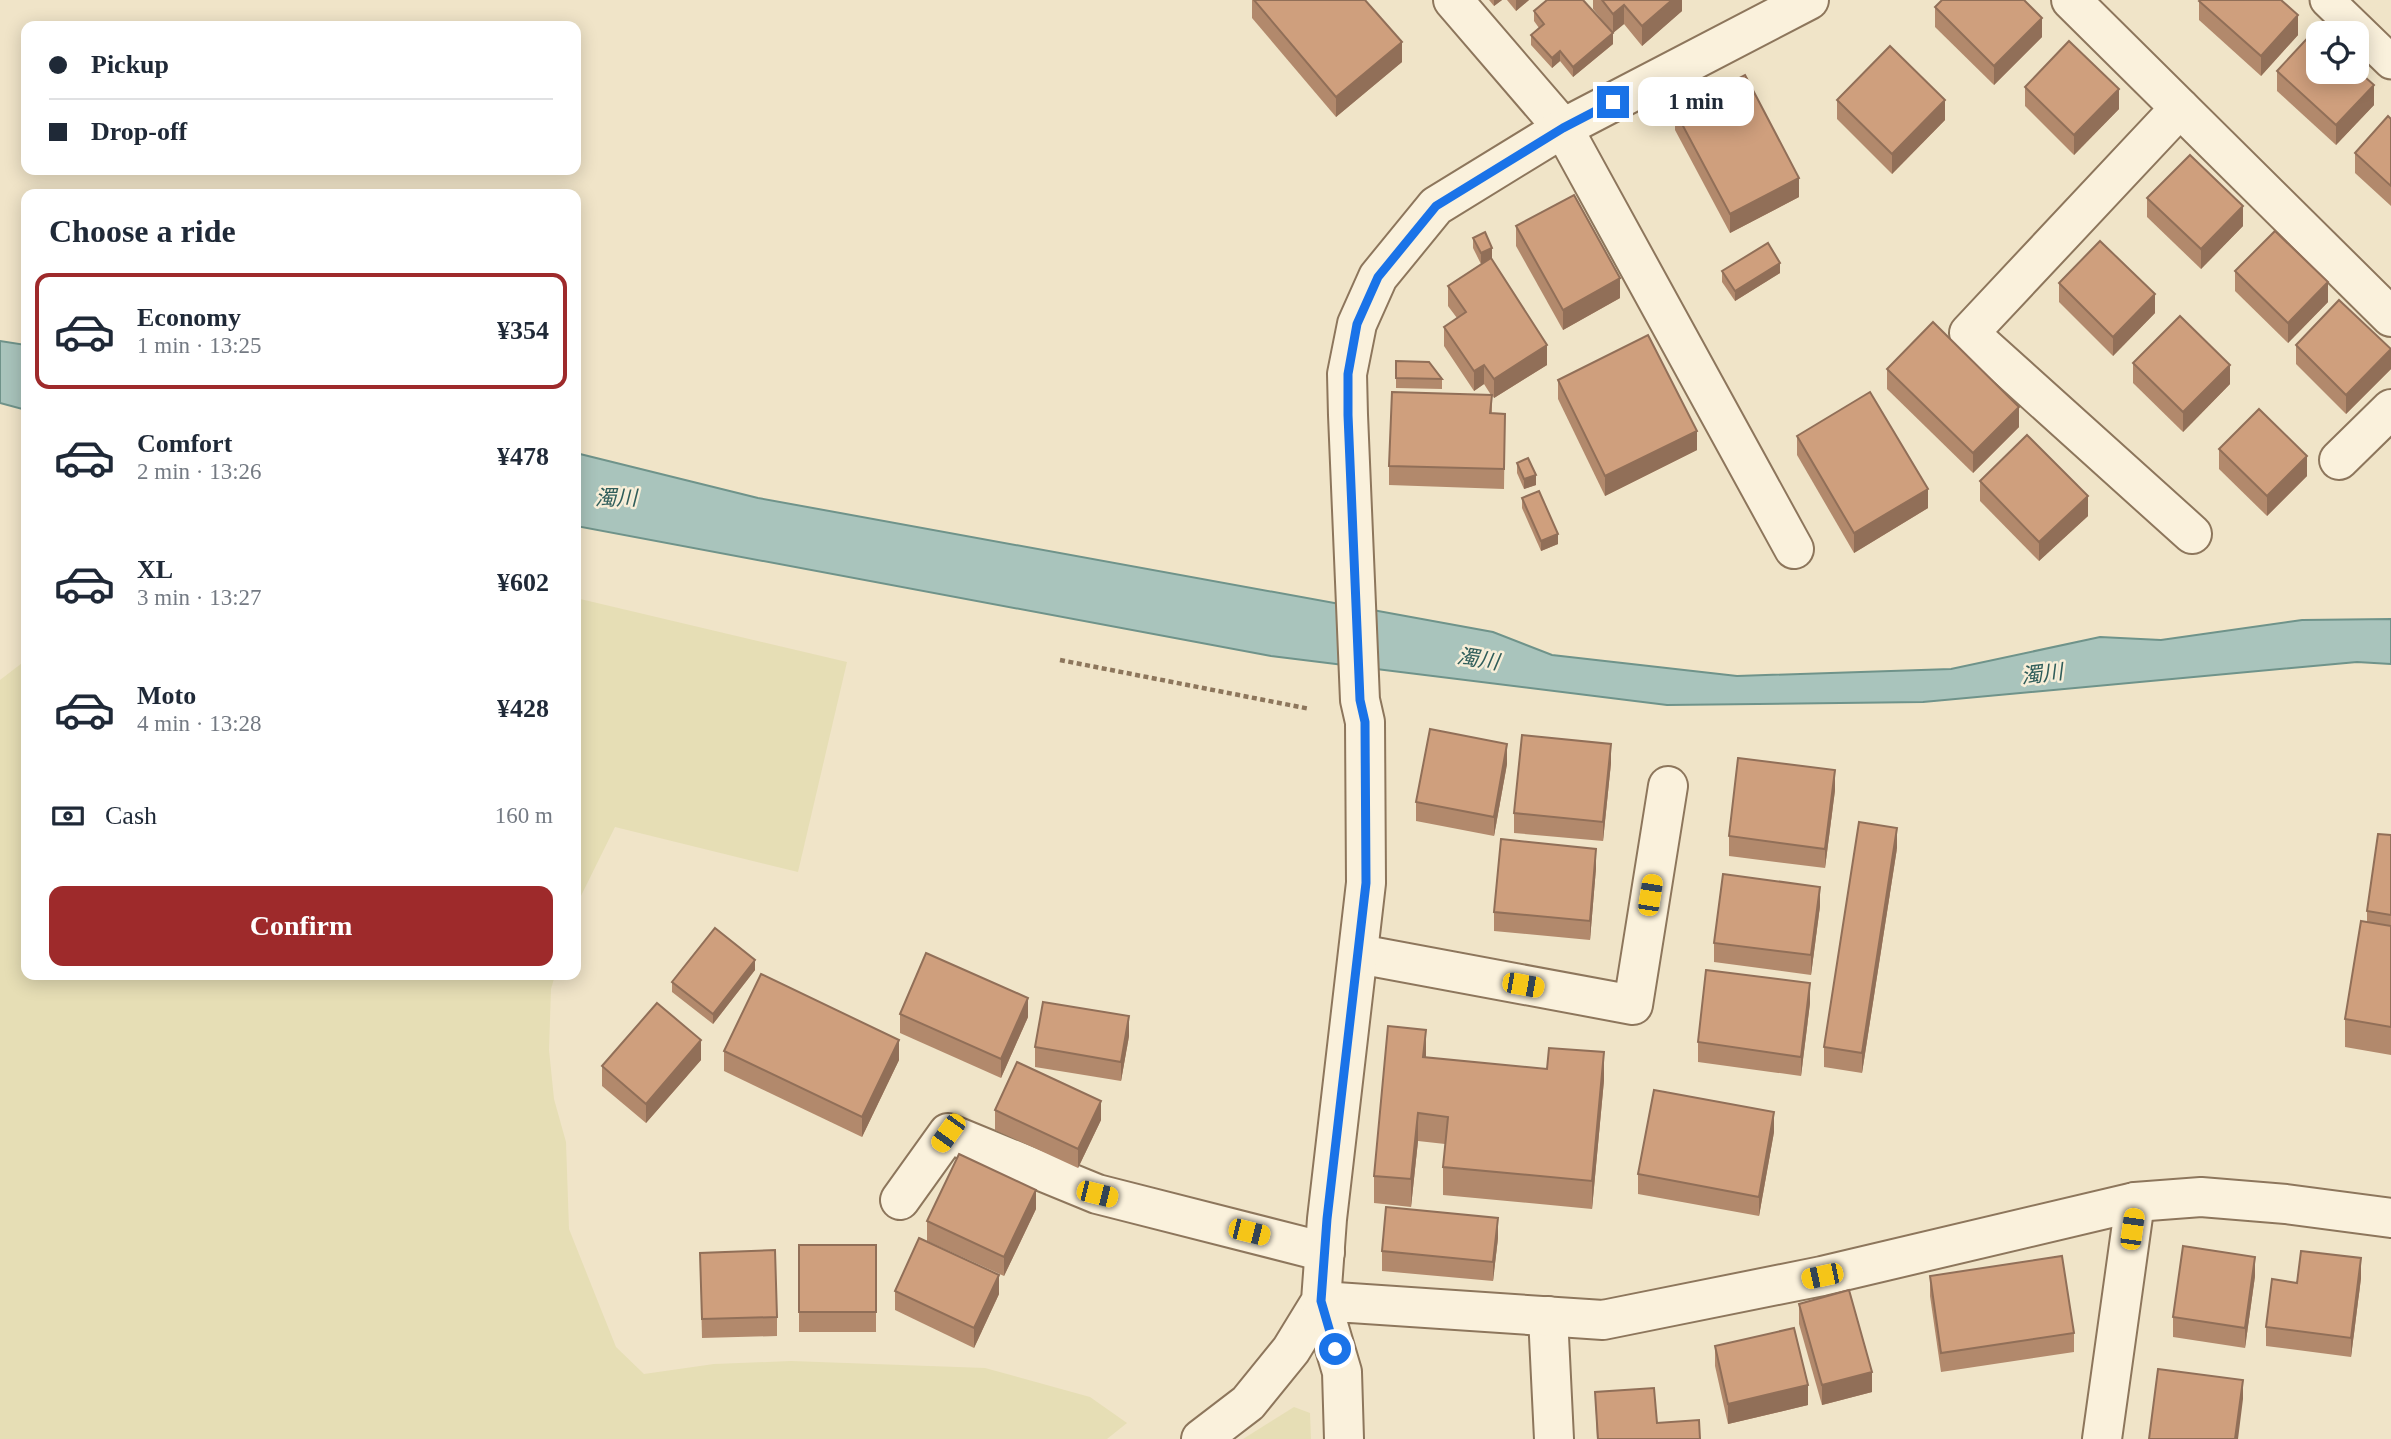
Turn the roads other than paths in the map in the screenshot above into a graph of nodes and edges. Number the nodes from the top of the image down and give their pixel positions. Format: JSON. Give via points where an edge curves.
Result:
{"nodes":[{"id":1,"x":1452,"y":0,"type":"edge"},
{"id":2,"x":1809,"y":0,"type":"edge"},
{"id":3,"x":2071,"y":0,"type":"edge"},
{"id":4,"x":2327,"y":0,"type":"edge"},
{"id":5,"x":2391,"y":62,"type":"edge"},
{"id":6,"x":2180,"y":108,"type":"junction"},
{"id":7,"x":1563,"y":128,"type":"junction"},
{"id":8,"x":2391,"y":317,"type":"edge"},
{"id":9,"x":2391,"y":409,"type":"edge"},
{"id":10,"x":2339,"y":460,"type":"dead end"},
{"id":11,"x":2192,"y":534,"type":"dead end"},
{"id":12,"x":1794,"y":549,"type":"dead end"},
{"id":13,"x":1668,"y":786,"type":"dead end"},
{"id":14,"x":1359,"y":954,"type":"junction"},
{"id":15,"x":900,"y":1200,"type":"dead end"},
{"id":16,"x":2136,"y":1202,"type":"junction"},
{"id":17,"x":2391,"y":1218,"type":"edge"},
{"id":18,"x":1325,"y":1252,"type":"junction"},
{"id":19,"x":1321,"y":1301,"type":"junction"},
{"id":20,"x":1548,"y":1316,"type":"junction"},
{"id":21,"x":1201,"y":1439,"type":"edge"},
{"id":22,"x":1344,"y":1439,"type":"edge"},
{"id":23,"x":1554,"y":1439,"type":"edge"},
{"id":24,"x":2102,"y":1439,"type":"edge"}],
"edges":[{"from":1,"to":7,"type":"street"},
{"from":2,"to":7,"type":"street"},
{"from":3,"to":6,"type":"street"},
{"from":4,"to":5,"type":"lane"},
{"from":6,"to":8,"type":"street"},
{"from":6,"to":11,"type":"street","via":[[1969,333]]},
{"from":7,"to":12,"type":"street"},
{"from":7,"to":14,"type":"street","via":[[1436,206],[1378,277],[1357,324],[1348,374],[1366,883]]},
{"from":9,"to":10,"type":"street"},
{"from":13,"to":14,"type":"street","via":[[1633,1005]]},
{"from":14,"to":18,"type":"street"},
{"from":15,"to":18,"type":"street","via":[[948,1133],[1097,1194]]},
{"from":16,"to":17,"type":"street","via":[[2201,1197]]},
{"from":16,"to":20,"type":"street","via":[[1822,1276],[1603,1320]]},
{"from":16,"to":24,"type":"street"},
{"from":18,"to":19,"type":"street"},
{"from":19,"to":20,"type":"street"},
{"from":19,"to":21,"type":"street","via":[[1291,1350],[1248,1403]]},
{"from":19,"to":22,"type":"street","via":[[1342,1372]]},
{"from":20,"to":23,"type":"street"}]}
